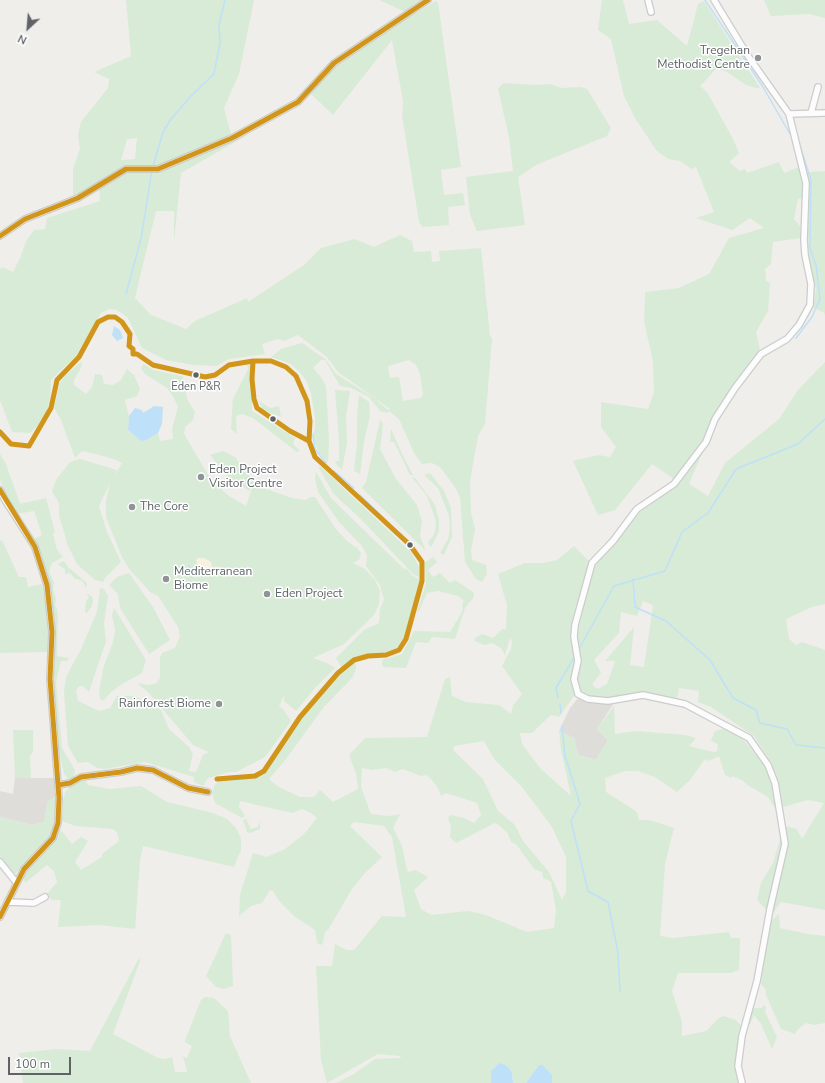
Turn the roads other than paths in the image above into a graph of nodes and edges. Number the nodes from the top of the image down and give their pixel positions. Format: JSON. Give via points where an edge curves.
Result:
{"nodes":[{"id":1,"x":428,"y":0,"type":"edge"},
{"id":2,"x":648,"y":0,"type":"edge"},
{"id":3,"x":714,"y":0,"type":"edge"},
{"id":4,"x":651,"y":12,"type":"dead end"},
{"id":5,"x":818,"y":86,"type":"dead end"},
{"id":6,"x":811,"y":113,"type":"junction"},
{"id":7,"x":825,"y":113,"type":"edge"},
{"id":8,"x":789,"y":114,"type":"junction"},
{"id":9,"x":0,"y":236,"type":"edge"},
{"id":10,"x":0,"y":490,"type":"edge"},
{"id":11,"x":58,"y":785,"type":"junction"},
{"id":12,"x":208,"y":792,"type":"dead end"},
{"id":13,"x":0,"y":862,"type":"edge"},
{"id":14,"x":16,"y":882,"type":"junction"},
{"id":15,"x":45,"y":897,"type":"dead end"},
{"id":16,"x":5,"y":905,"type":"edge"},
{"id":17,"x":0,"y":917,"type":"edge"},
{"id":18,"x":742,"y":1083,"type":"edge"}],
"edges":[{"from":1,"to":9,"type":"street","via":[[334,63],[298,102],[232,138],[158,169],[126,169],[78,198],[25,219]]},
{"from":2,"to":4,"type":"street"},
{"from":3,"to":8,"type":"street","via":[[748,56]]},
{"from":5,"to":6,"type":"street"},
{"from":6,"to":7,"type":"street"},
{"from":6,"to":8,"type":"street"},
{"from":8,"to":18,"type":"street","via":[[806,183],[804,240],[811,284],[810,305],[799,325],[789,336],[761,354],[715,419],[706,442],[674,484],[638,509],[613,541],[592,562],[574,637],[578,656],[574,679],[578,694],[588,699],[608,701],[643,696],[685,704],[749,738],[771,771],[785,844],[757,981],[742,1036],[738,1066]]},
{"from":10,"to":11,"type":"street","via":[[34,547],[47,585],[52,632],[50,679]]},
{"from":11,"to":12,"type":"street","via":[[70,783],[81,777],[137,768],[153,770],[188,788]]},
{"from":11,"to":14,"type":"street","via":[[58,823],[53,838],[24,869]]},
{"from":13,"to":14,"type":"street"},
{"from":14,"to":16,"type":"street"},
{"from":15,"to":16,"type":"street","via":[[34,904]]},
{"from":16,"to":17,"type":"street"}]}
